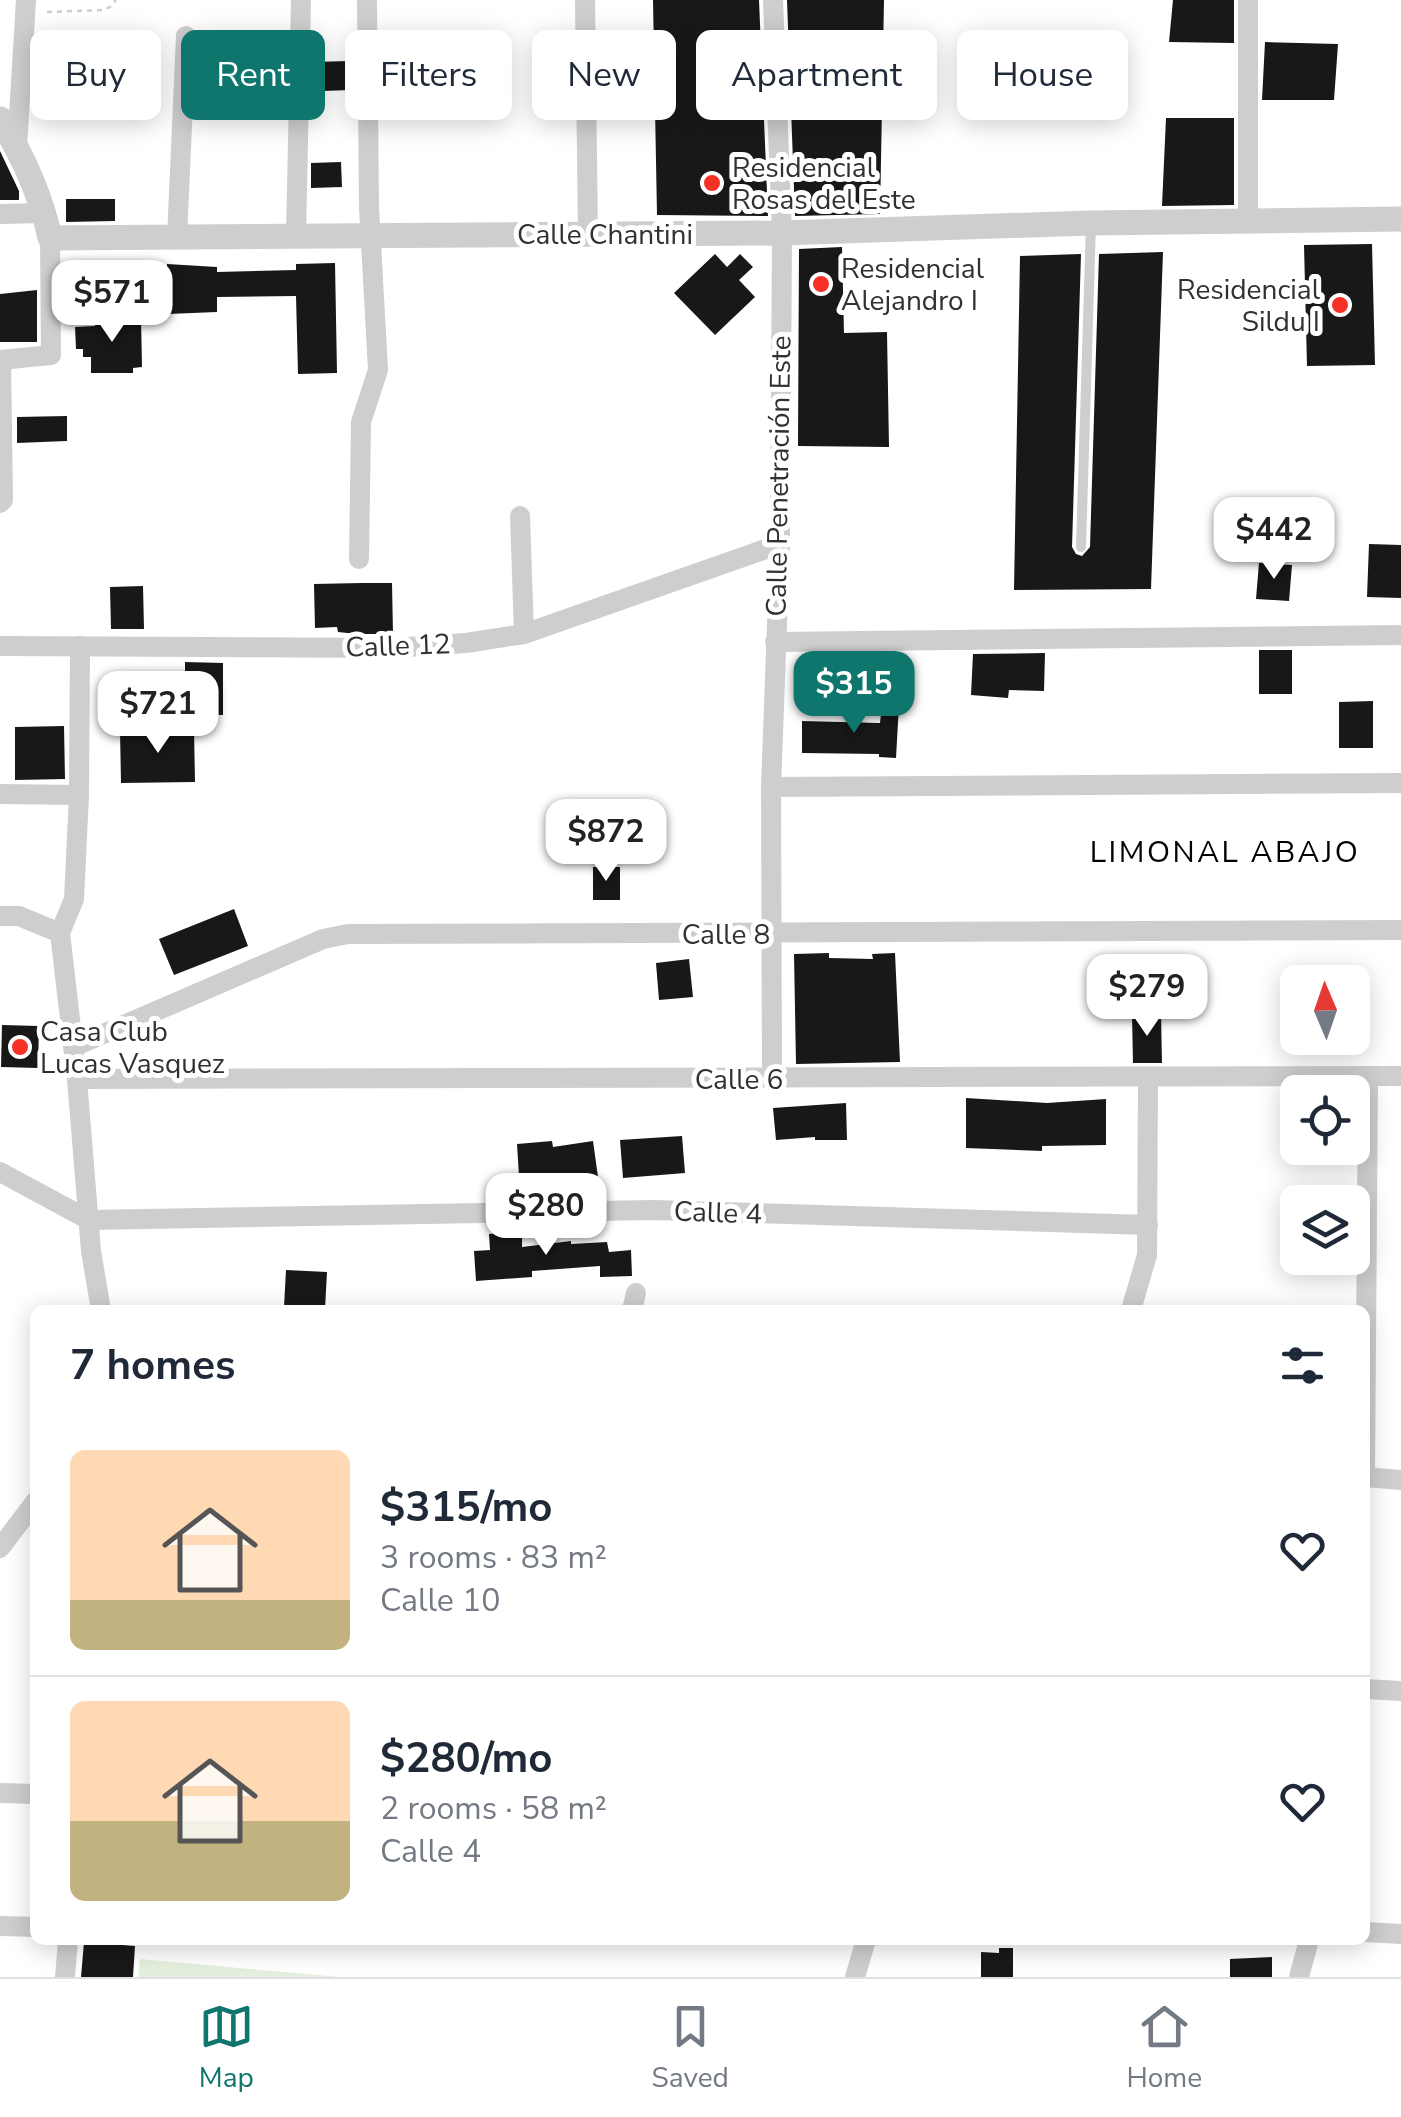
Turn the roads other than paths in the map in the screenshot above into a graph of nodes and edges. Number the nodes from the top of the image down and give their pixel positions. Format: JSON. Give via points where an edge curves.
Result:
{"nodes":[{"id":1,"x":301,"y":0,"type":"edge"},
{"id":2,"x":367,"y":0,"type":"edge"},
{"id":3,"x":584,"y":0,"type":"edge"},
{"id":4,"x":773,"y":0,"type":"edge"},
{"id":5,"x":1248,"y":0,"type":"edge"},
{"id":6,"x":26,"y":6,"type":"edge"},
{"id":7,"x":0,"y":120,"type":"edge"},
{"id":8,"x":183,"y":120,"type":"edge"},
{"id":9,"x":17,"y":147,"type":"junction"},
{"id":10,"x":0,"y":214,"type":"edge"},
{"id":11,"x":1401,"y":219,"type":"edge"},
{"id":12,"x":1248,"y":220,"type":"junction"},
{"id":13,"x":1091,"y":223,"type":"junction"},
{"id":14,"x":47,"y":226,"type":"junction"},
{"id":15,"x":782,"y":233,"type":"junction"},
{"id":16,"x":370,"y":234,"type":"junction"},
{"id":17,"x":588,"y":234,"type":"junction"},
{"id":18,"x":296,"y":235,"type":"junction"},
{"id":19,"x":178,"y":238,"type":"junction"},
{"id":20,"x":0,"y":360,"type":"edge"},
{"id":21,"x":0,"y":504,"type":"edge"},
{"id":22,"x":520,"y":516,"type":"dead end"},
{"id":23,"x":780,"y":544,"type":"junction"},
{"id":24,"x":1081,"y":548,"type":"dead end"},
{"id":25,"x":358,"y":559,"type":"dead end"},
{"id":26,"x":524,"y":634,"type":"junction"},
{"id":27,"x":1401,"y":635,"type":"edge"},
{"id":28,"x":775,"y":642,"type":"junction"},
{"id":29,"x":0,"y":646,"type":"edge"},
{"id":30,"x":80,"y":646,"type":"junction"},
{"id":31,"x":1401,"y":783,"type":"edge"},
{"id":32,"x":772,"y":787,"type":"junction"},
{"id":33,"x":0,"y":794,"type":"edge"},
{"id":34,"x":79,"y":795,"type":"junction"},
{"id":35,"x":0,"y":916,"type":"edge"},
{"id":36,"x":1401,"y":930,"type":"edge"},
{"id":37,"x":60,"y":933,"type":"junction"},
{"id":38,"x":771,"y":934,"type":"junction"},
{"id":39,"x":74,"y":1047,"type":"junction"},
{"id":40,"x":1370,"y":1076,"type":"edge"},
{"id":41,"x":1401,"y":1076,"type":"edge"},
{"id":42,"x":1280,"y":1077,"type":"edge"},
{"id":43,"x":772,"y":1078,"type":"junction"},
{"id":44,"x":1148,"y":1078,"type":"junction"},
{"id":45,"x":77,"y":1079,"type":"junction"},
{"id":46,"x":1367,"y":1165,"type":"edge"},
{"id":47,"x":0,"y":1172,"type":"edge"},
{"id":48,"x":88,"y":1220,"type":"junction"},
{"id":49,"x":1148,"y":1225,"type":"junction"},
{"id":50,"x":100,"y":1305,"type":"edge"},
{"id":51,"x":1132,"y":1305,"type":"edge"},
{"id":52,"x":1366,"y":1305,"type":"edge"},
{"id":53,"x":1370,"y":1477,"type":"edge"},
{"id":54,"x":1401,"y":1480,"type":"edge"},
{"id":55,"x":30,"y":1509,"type":"edge"},
{"id":56,"x":0,"y":1548,"type":"edge"},
{"id":57,"x":1370,"y":1689,"type":"edge"},
{"id":58,"x":1401,"y":1691,"type":"edge"},
{"id":59,"x":30,"y":1790,"type":"edge"},
{"id":60,"x":0,"y":1793,"type":"edge"},
{"id":61,"x":0,"y":1926,"type":"edge"},
{"id":62,"x":30,"y":1927,"type":"edge"},
{"id":63,"x":1370,"y":1932,"type":"edge"},
{"id":64,"x":1401,"y":1934,"type":"edge"},
{"id":65,"x":68,"y":1945,"type":"edge"},
{"id":66,"x":865,"y":1945,"type":"edge"},
{"id":67,"x":1308,"y":1945,"type":"edge"},
{"id":68,"x":65,"y":1977,"type":"edge"},
{"id":69,"x":855,"y":1977,"type":"edge"},
{"id":70,"x":1299,"y":1977,"type":"edge"}],
"edges":[{"from":1,"to":18,"type":"street"},
{"from":2,"to":16,"type":"street"},
{"from":3,"to":17,"type":"street"},
{"from":4,"to":15,"type":"street","name":"Calle Penetración Este"},
{"from":5,"to":12,"type":"street"},
{"from":6,"to":9,"type":"street"},
{"from":7,"to":9,"type":"street"},
{"from":8,"to":19,"type":"street"},
{"from":9,"to":14,"type":"street"},
{"from":10,"to":14,"type":"street"},
{"from":11,"to":12,"type":"street","name":"Calle Chantini"},
{"from":12,"to":13,"type":"street","name":"Calle Chantini"},
{"from":13,"to":15,"type":"street","name":"Calle Chantini"},
{"from":13,"to":24,"type":"lane"},
{"from":14,"to":19,"type":"street","name":"Calle Chantini"},
{"from":14,"to":20,"type":"street","via":[[52,351],[47,357]]},
{"from":15,"to":17,"type":"street","name":"Calle Chantini"},
{"from":15,"to":23,"type":"street","name":"Calle Penetración Este"},
{"from":16,"to":17,"type":"street","name":"Calle Chantini"},
{"from":16,"to":18,"type":"street","name":"Calle Chantini"},
{"from":16,"to":25,"type":"street","via":[[378,370],[361,422]]},
{"from":18,"to":19,"type":"street","name":"Calle Chantini"},
{"from":20,"to":21,"type":"street"},
{"from":22,"to":26,"type":"street"},
{"from":23,"to":26,"type":"street","name":"Calle 12"},
{"from":23,"to":28,"type":"street","name":"Calle Penetración Este"},
{"from":26,"to":30,"type":"street","name":"Calle 12","via":[[392,648]]},
{"from":27,"to":28,"type":"street"},
{"from":28,"to":32,"type":"street","name":"Calle Penetración Este"},
{"from":29,"to":30,"type":"street","name":"Calle 12"},
{"from":30,"to":34,"type":"street"},
{"from":31,"to":32,"type":"street"},
{"from":32,"to":38,"type":"street","name":"Calle Penetración Este"},
{"from":33,"to":34,"type":"street"},
{"from":34,"to":37,"type":"street","via":[[74,899]]},
{"from":35,"to":37,"type":"street"},
{"from":36,"to":38,"type":"street","name":"Calle 8"},
{"from":37,"to":39,"type":"street"},
{"from":38,"to":39,"type":"street","name":"Calle 8","via":[[334,936]]},
{"from":38,"to":43,"type":"street","name":"Calle Penetración Este"},
{"from":39,"to":45,"type":"street"},
{"from":40,"to":41,"type":"street","name":"Calle 6"},
{"from":42,"to":44,"type":"street","name":"Calle 6"},
{"from":43,"to":44,"type":"street","name":"Calle 6"},
{"from":43,"to":45,"type":"street","name":"Calle 6"},
{"from":44,"to":49,"type":"street"},
{"from":45,"to":48,"type":"street"},
{"from":46,"to":52,"type":"street"},
{"from":47,"to":48,"type":"street","name":"Calle 4"},
{"from":48,"to":49,"type":"street","name":"Calle 4","via":[[653,1210]]},
{"from":48,"to":50,"type":"street"},
{"from":49,"to":51,"type":"street"},
{"from":53,"to":54,"type":"street"},
{"from":55,"to":56,"type":"street"},
{"from":57,"to":58,"type":"street"},
{"from":59,"to":60,"type":"street"},
{"from":61,"to":62,"type":"street"},
{"from":63,"to":64,"type":"street"},
{"from":65,"to":68,"type":"street"},
{"from":66,"to":69,"type":"street"},
{"from":67,"to":70,"type":"street"}]}
